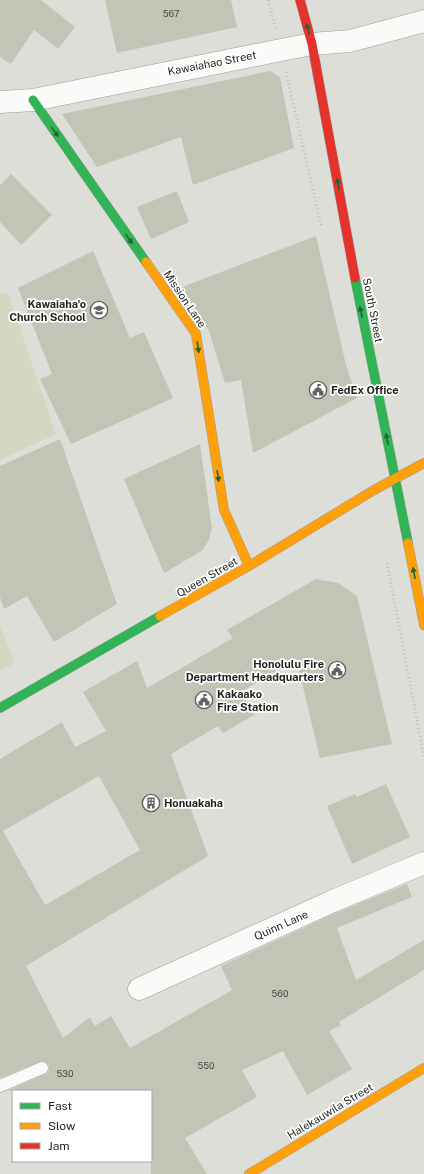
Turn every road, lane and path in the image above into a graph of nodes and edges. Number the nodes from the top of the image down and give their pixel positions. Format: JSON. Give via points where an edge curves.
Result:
{"nodes":[{"id":1,"x":300,"y":0,"type":"edge"},
{"id":2,"x":424,"y":21,"type":"edge"},
{"id":3,"x":312,"y":44,"type":"junction"},
{"id":4,"x":33,"y":100,"type":"junction"},
{"id":5,"x":0,"y":102,"type":"edge"},
{"id":6,"x":424,"y":463,"type":"edge"},
{"id":7,"x":395,"y":478,"type":"junction"},
{"id":8,"x":249,"y":566,"type":"junction"},
{"id":9,"x":424,"y":625,"type":"edge"},
{"id":10,"x":0,"y":708,"type":"edge"},
{"id":11,"x":424,"y":862,"type":"edge"},
{"id":12,"x":139,"y":989,"type":"dead end"},
{"id":13,"x":42,"y":1068,"type":"dead end"},
{"id":14,"x":424,"y":1068,"type":"edge"},
{"id":15,"x":0,"y":1086,"type":"edge"},
{"id":16,"x":249,"y":1174,"type":"edge"}],
"edges":[{"from":3,"to":1,"type":"main road","name":"South Street","one_way":true},
{"from":2,"to":3,"type":"street","name":"Kawaiahao Street","via":[[350,41]]},
{"from":3,"to":4,"type":"street","name":"Kawaiahao Street"},
{"from":7,"to":3,"type":"main road","name":"South Street","one_way":true},
{"from":4,"to":5,"type":"street","name":"Kawaiahao Street"},
{"from":4,"to":8,"type":"main road","name":"Mission Lane","one_way":true,"via":[[196,334],[224,510]]},
{"from":6,"to":7,"type":"main road","name":"Queen Street"},
{"from":7,"to":8,"type":"main road","name":"Queen Street"},
{"from":9,"to":7,"type":"main road","name":"South Street","one_way":true},
{"from":8,"to":10,"type":"main road","name":"Queen Street"},
{"from":11,"to":12,"type":"street","name":"Quinn Lane"},
{"from":13,"to":15,"type":"lane"},
{"from":14,"to":16,"type":"main road","name":"Halekauwila Street"}]}
